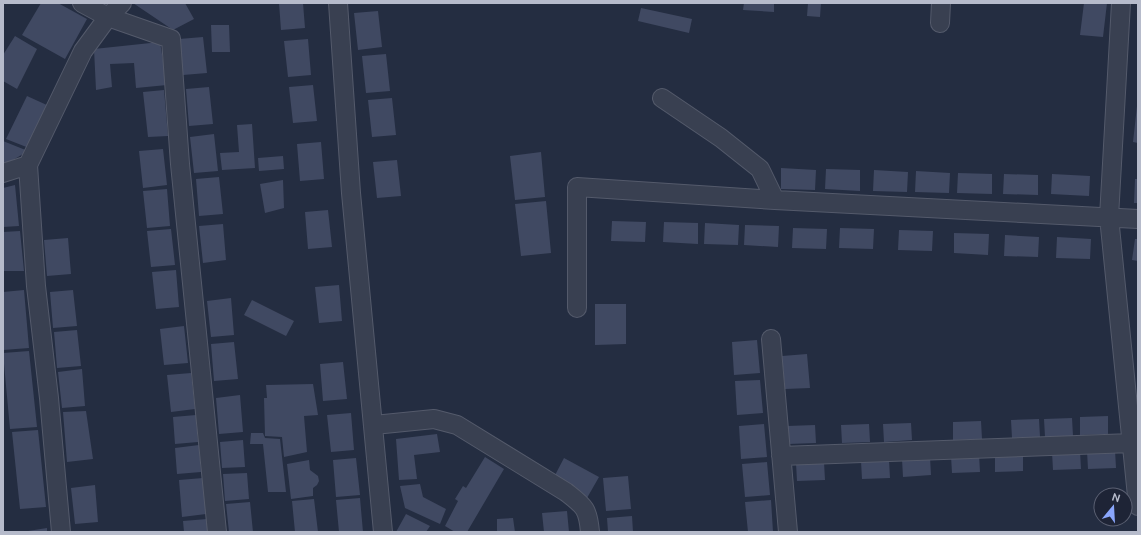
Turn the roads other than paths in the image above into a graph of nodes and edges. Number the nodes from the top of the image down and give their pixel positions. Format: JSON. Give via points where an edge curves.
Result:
{"nodes":[{"id":1,"x":82,"y":3,"type":"edge"},
{"id":2,"x":122,"y":3,"type":"edge"},
{"id":3,"x":338,"y":3,"type":"edge"},
{"id":4,"x":941,"y":3,"type":"edge"},
{"id":5,"x":1122,"y":3,"type":"edge"},
{"id":6,"x":108,"y":17,"type":"junction"},
{"id":7,"x":940,"y":23,"type":"dead end"},
{"id":8,"x":662,"y":98,"type":"dead end"},
{"id":9,"x":28,"y":165,"type":"junction"},
{"id":10,"x":3,"y":173,"type":"edge"},
{"id":11,"x":775,"y":200,"type":"junction"},
{"id":12,"x":1109,"y":217,"type":"junction"},
{"id":13,"x":1138,"y":219,"type":"edge"},
{"id":14,"x":578,"y":308,"type":"dead end"},
{"id":15,"x":771,"y":338,"type":"dead end"},
{"id":16,"x":374,"y":425,"type":"junction"},
{"id":17,"x":1132,"y":443,"type":"junction"},
{"id":18,"x":781,"y":456,"type":"junction"},
{"id":19,"x":1138,"y":506,"type":"edge"},
{"id":20,"x":61,"y":532,"type":"edge"},
{"id":21,"x":217,"y":532,"type":"edge"},
{"id":22,"x":383,"y":532,"type":"edge"},
{"id":23,"x":590,"y":532,"type":"edge"},
{"id":24,"x":788,"y":532,"type":"edge"}],
"edges":[{"from":1,"to":6,"type":"street"},
{"from":2,"to":6,"type":"street"},
{"from":3,"to":16,"type":"street","via":[[351,193]]},
{"from":4,"to":7,"type":"street"},
{"from":5,"to":12,"type":"street"},
{"from":6,"to":9,"type":"street","via":[[83,51]]},
{"from":6,"to":21,"type":"street","via":[[170,40]]},
{"from":8,"to":11,"type":"street","via":[[721,138],[760,169]]},
{"from":9,"to":10,"type":"street"},
{"from":9,"to":20,"type":"street","via":[[36,286]]},
{"from":11,"to":12,"type":"street"},
{"from":11,"to":14,"type":"street","via":[[577,187]]},
{"from":12,"to":13,"type":"street"},
{"from":12,"to":17,"type":"street"},
{"from":15,"to":18,"type":"street"},
{"from":16,"to":22,"type":"street"},
{"from":16,"to":23,"type":"street","via":[[434,419],[458,424],[582,504],[589,517]]},
{"from":17,"to":18,"type":"street"},
{"from":17,"to":19,"type":"street"},
{"from":18,"to":24,"type":"street"}]}
